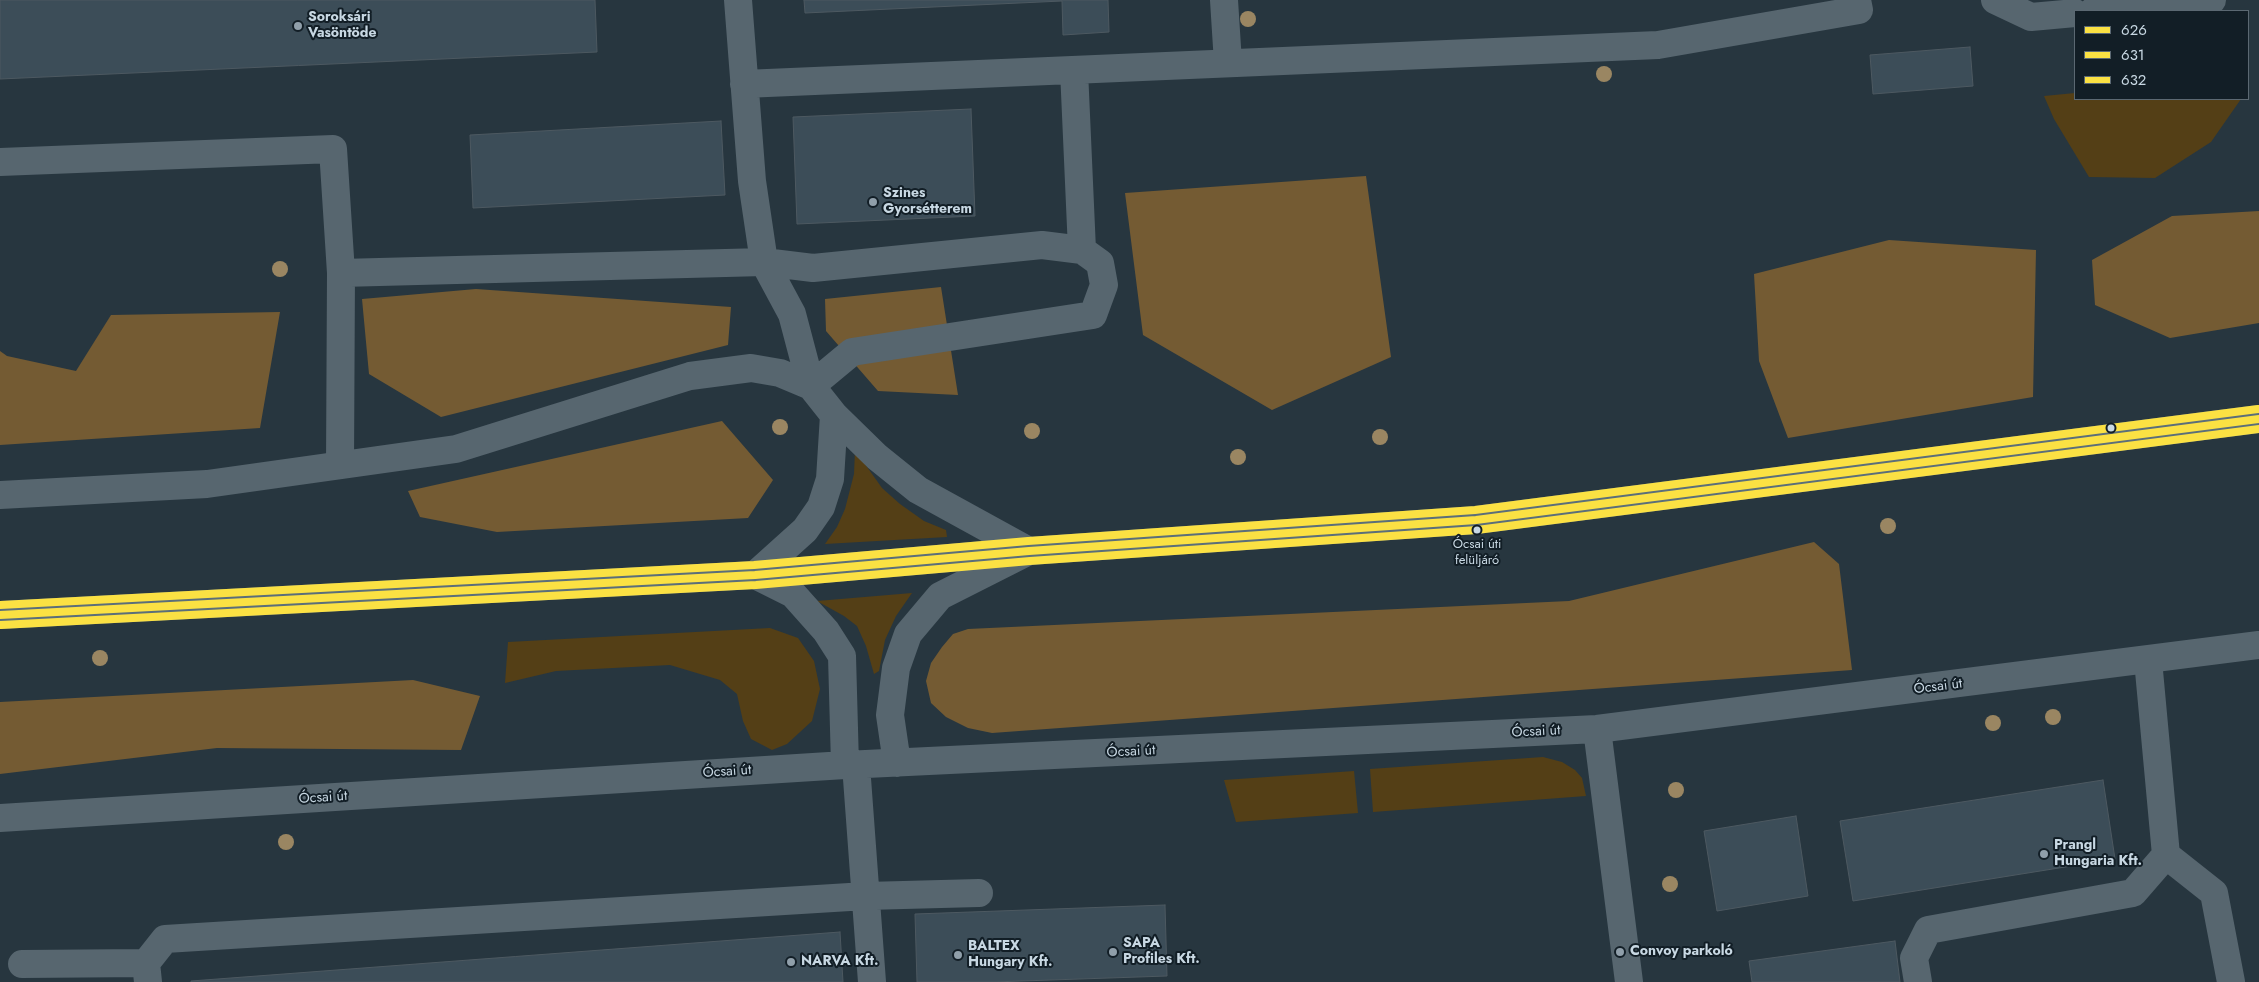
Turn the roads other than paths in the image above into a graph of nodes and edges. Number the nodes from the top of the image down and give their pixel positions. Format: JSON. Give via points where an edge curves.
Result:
{"nodes":[{"id":1,"x":738,"y":0,"type":"edge"},
{"id":2,"x":1224,"y":0,"type":"edge"},
{"id":3,"x":1857,"y":0,"type":"edge"},
{"id":4,"x":1995,"y":0,"type":"edge"},
{"id":5,"x":2212,"y":0,"type":"edge"},
{"id":6,"x":2105,"y":10,"type":"edge"},
{"id":7,"x":2074,"y":13,"type":"edge"},
{"id":8,"x":1228,"y":63,"type":"junction"},
{"id":9,"x":1074,"y":70,"type":"junction"},
{"id":10,"x":744,"y":84,"type":"junction"},
{"id":11,"x":0,"y":162,"type":"edge"},
{"id":12,"x":1082,"y":250,"type":"junction"},
{"id":13,"x":764,"y":262,"type":"junction"},
{"id":14,"x":341,"y":273,"type":"junction"},
{"id":15,"x":811,"y":386,"type":"junction"},
{"id":16,"x":834,"y":415,"type":"junction"},
{"id":17,"x":2259,"y":419,"type":"edge"},
{"id":18,"x":340,"y":465,"type":"junction"},
{"id":19,"x":0,"y":495,"type":"edge"},
{"id":20,"x":1029,"y":552,"type":"junction"},
{"id":21,"x":755,"y":575,"type":"junction"},
{"id":22,"x":0,"y":615,"type":"edge"},
{"id":23,"x":2259,"y":645,"type":"edge"},
{"id":24,"x":2148,"y":660,"type":"junction"},
{"id":25,"x":1598,"y":729,"type":"junction"},
{"id":26,"x":898,"y":763,"type":"junction"},
{"id":27,"x":850,"y":765,"type":"junction"},
{"id":28,"x":0,"y":818,"type":"edge"},
{"id":29,"x":2166,"y":855,"type":"junction"},
{"id":30,"x":979,"y":893,"type":"dead end"},
{"id":31,"x":866,"y":896,"type":"junction"},
{"id":32,"x":22,"y":964,"type":"dead end"},
{"id":33,"x":147,"y":972,"type":"edge"},
{"id":34,"x":872,"y":982,"type":"edge"},
{"id":35,"x":1629,"y":982,"type":"edge"},
{"id":36,"x":1918,"y":982,"type":"edge"},
{"id":37,"x":2231,"y":982,"type":"edge"}],
"edges":[{"from":1,"to":10,"type":"lane"},
{"from":2,"to":8,"type":"lane"},
{"from":3,"to":8,"type":"lane","via":[[1859,10],[1658,45]]},
{"from":4,"to":7,"type":"lane","via":[[2031,17]]},
{"from":5,"to":6,"type":"lane"},
{"from":8,"to":9,"type":"lane"},
{"from":9,"to":10,"type":"lane"},
{"from":9,"to":12,"type":"lane"},
{"from":10,"to":13,"type":"lane","via":[[752,181]]},
{"from":11,"to":14,"type":"lane","via":[[333,149]]},
{"from":12,"to":13,"type":"lane","via":[[1042,245],[813,268]]},
{"from":12,"to":15,"type":"lane","via":[[1100,263],[1104,285],[1093,315],[852,352]]},
{"from":13,"to":14,"type":"lane"},
{"from":13,"to":15,"type":"lane","via":[[792,314]]},
{"from":14,"to":18,"type":"lane"},
{"from":15,"to":16,"type":"lane"},
{"from":15,"to":18,"type":"lane","via":[[780,374],[751,368],[690,376],[456,449]]},
{"from":16,"to":20,"type":"lane","via":[[918,490]]},
{"from":16,"to":21,"type":"lane","via":[[830,479],[821,507],[805,530]]},
{"from":17,"to":20,"type":"main road","via":[[1476,520]]},
{"from":18,"to":19,"type":"lane","via":[[207,484]]},
{"from":20,"to":21,"type":"main road"},
{"from":20,"to":26,"type":"lane","via":[[940,596],[908,634],[896,668],[890,715]]},
{"from":21,"to":22,"type":"main road"},
{"from":21,"to":27,"type":"lane","via":[[794,594],[826,631],[842,656]]},
{"from":23,"to":24,"type":"lane","name":"Ócsai út"},
{"from":24,"to":25,"type":"lane","name":"Ócsai út"},
{"from":24,"to":29,"type":"lane"},
{"from":25,"to":26,"type":"lane","name":"Ócsai út"},
{"from":25,"to":35,"type":"lane"},
{"from":26,"to":27,"type":"lane","name":"Ócsai út"},
{"from":27,"to":28,"type":"lane","name":"Ócsai út"},
{"from":27,"to":31,"type":"lane"},
{"from":29,"to":36,"type":"lane","via":[[2133,893],[1928,930],[1914,958]]},
{"from":29,"to":37,"type":"lane","via":[[2214,893]]},
{"from":30,"to":31,"type":"lane"},
{"from":31,"to":33,"type":"lane","via":[[165,939]]},
{"from":31,"to":34,"type":"lane"},
{"from":32,"to":33,"type":"lane"}]}
